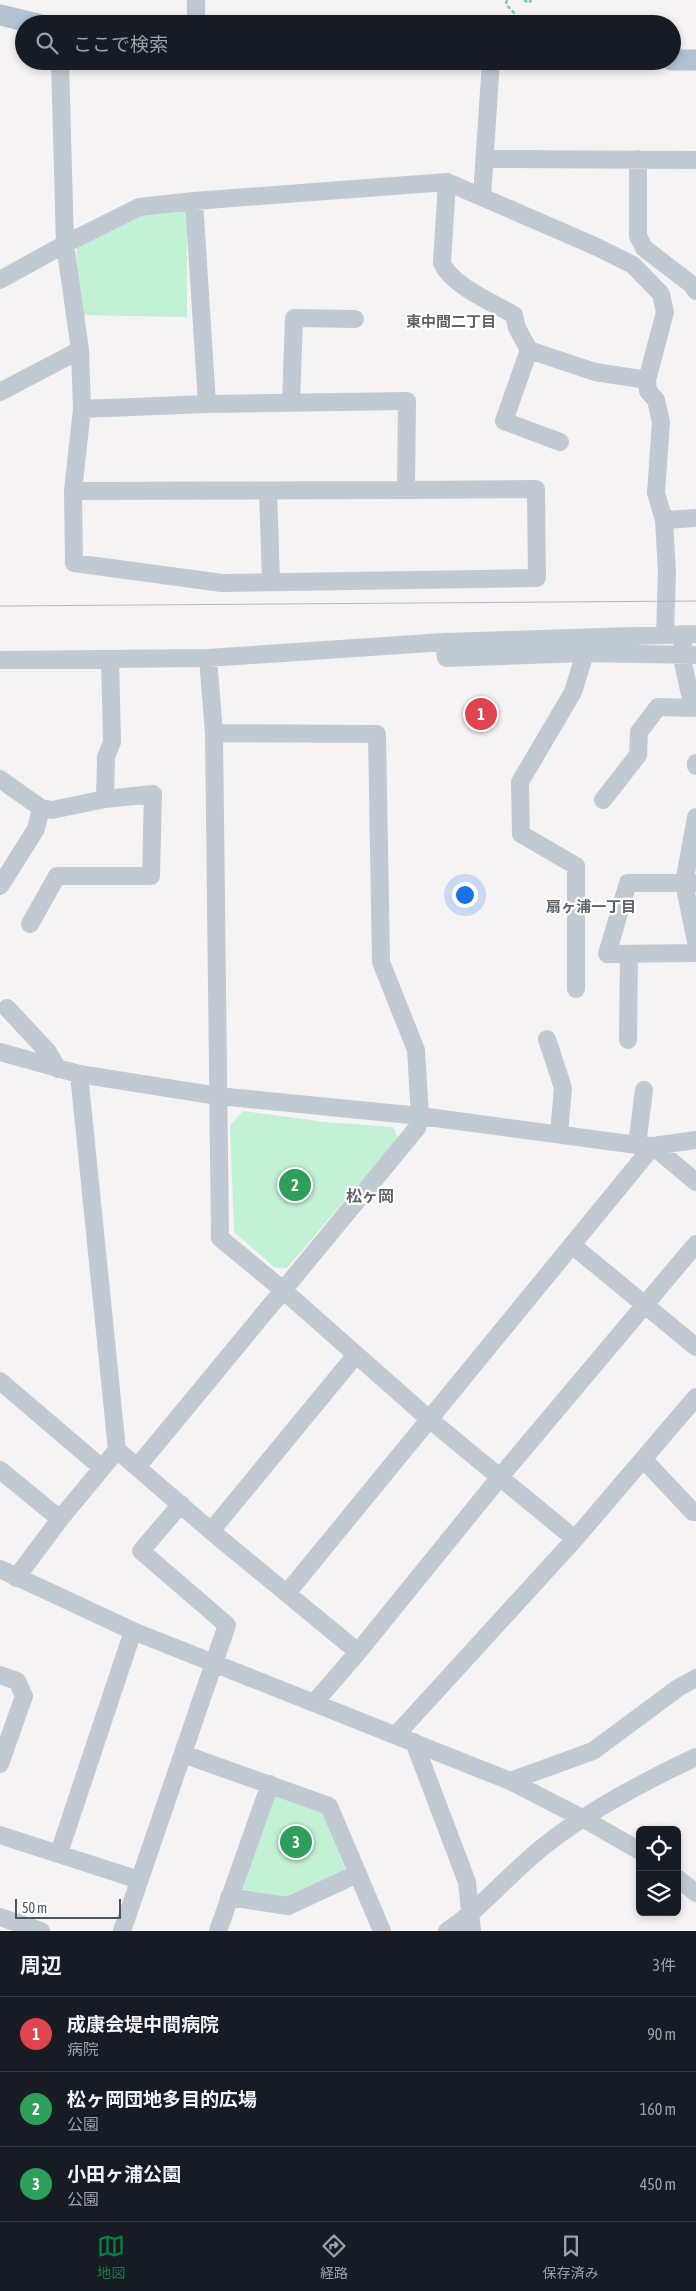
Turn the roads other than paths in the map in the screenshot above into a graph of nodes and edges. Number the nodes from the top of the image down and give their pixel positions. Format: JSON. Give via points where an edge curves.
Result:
{"nodes":[{"id":1,"x":196,"y":0,"type":"edge"},
{"id":2,"x":0,"y":15,"type":"edge"},
{"id":3,"x":196,"y":15,"type":"edge"},
{"id":4,"x":15,"y":19,"type":"edge"},
{"id":5,"x":681,"y":60,"type":"edge"},
{"id":6,"x":696,"y":60,"type":"edge"},
{"id":7,"x":60,"y":70,"type":"edge"},
{"id":8,"x":490,"y":70,"type":"edge"},
{"id":9,"x":485,"y":159,"type":"junction"},
{"id":10,"x":638,"y":159,"type":"junction"},
{"id":11,"x":696,"y":160,"type":"edge"},
{"id":12,"x":447,"y":182,"type":"junction"},
{"id":13,"x":482,"y":196,"type":"junction"},
{"id":14,"x":194,"y":201,"type":"junction"},
{"id":15,"x":65,"y":244,"type":"junction"},
{"id":16,"x":644,"y":248,"type":"junction"},
{"id":17,"x":634,"y":265,"type":"junction"},
{"id":18,"x":0,"y":280,"type":"edge"},
{"id":19,"x":696,"y":291,"type":"edge"},
{"id":20,"x":355,"y":319,"type":"dead end"},
{"id":21,"x":80,"y":350,"type":"junction"},
{"id":22,"x":529,"y":350,"type":"junction"},
{"id":23,"x":647,"y":380,"type":"junction"},
{"id":24,"x":0,"y":392,"type":"edge"},
{"id":25,"x":291,"y":403,"type":"junction"},
{"id":26,"x":207,"y":404,"type":"junction"},
{"id":27,"x":82,"y":409,"type":"junction"},
{"id":28,"x":560,"y":442,"type":"dead end"},
{"id":29,"x":406,"y":490,"type":"junction"},
{"id":30,"x":73,"y":491,"type":"junction"},
{"id":31,"x":268,"y":492,"type":"junction"},
{"id":32,"x":696,"y":518,"type":"edge"},
{"id":33,"x":664,"y":520,"type":"junction"},
{"id":34,"x":271,"y":581,"type":"junction"},
{"id":35,"x":665,"y":634,"type":"junction"},
{"id":36,"x":690,"y":634,"type":"edge"},
{"id":37,"x":444,"y":642,"type":"junction"},
{"id":38,"x":585,"y":653,"type":"junction"},
{"id":39,"x":689,"y":654,"type":"edge"},
{"id":40,"x":208,"y":658,"type":"junction"},
{"id":41,"x":110,"y":659,"type":"junction"},
{"id":42,"x":0,"y":660,"type":"edge"},
{"id":43,"x":214,"y":733,"type":"junction"},
{"id":44,"x":0,"y":779,"type":"edge"},
{"id":45,"x":105,"y":799,"type":"junction"},
{"id":46,"x":603,"y":800,"type":"dead end"},
{"id":47,"x":41,"y":808,"type":"junction"},
{"id":48,"x":696,"y":817,"type":"edge"},
{"id":49,"x":690,"y":883,"type":"edge"},
{"id":50,"x":0,"y":886,"type":"edge"},
{"id":51,"x":30,"y":924,"type":"dead end"},
{"id":52,"x":696,"y":942,"type":"edge"},
{"id":53,"x":696,"y":953,"type":"edge"},
{"id":54,"x":629,"y":955,"type":"junction"},
{"id":55,"x":576,"y":989,"type":"dead end"},
{"id":56,"x":7,"y":1008,"type":"dead end"},
{"id":57,"x":547,"y":1039,"type":"dead end"},
{"id":58,"x":628,"y":1040,"type":"dead end"},
{"id":59,"x":0,"y":1052,"type":"edge"},
{"id":60,"x":58,"y":1069,"type":"junction"},
{"id":61,"x":79,"y":1074,"type":"junction"},
{"id":62,"x":644,"y":1090,"type":"dead end"},
{"id":63,"x":218,"y":1096,"type":"junction"},
{"id":64,"x":420,"y":1116,"type":"junction"},
{"id":65,"x":559,"y":1134,"type":"junction"},
{"id":66,"x":696,"y":1140,"type":"edge"},
{"id":67,"x":645,"y":1146,"type":"junction"},
{"id":68,"x":696,"y":1182,"type":"edge"},
{"id":69,"x":696,"y":1244,"type":"edge"},
{"id":70,"x":572,"y":1245,"type":"junction"},
{"id":71,"x":283,"y":1290,"type":"junction"},
{"id":72,"x":645,"y":1306,"type":"junction"},
{"id":73,"x":696,"y":1347,"type":"edge"},
{"id":74,"x":355,"y":1356,"type":"junction"},
{"id":75,"x":0,"y":1381,"type":"edge"},
{"id":76,"x":696,"y":1397,"type":"edge"},
{"id":77,"x":428,"y":1419,"type":"junction"},
{"id":78,"x":117,"y":1450,"type":"junction"},
{"id":79,"x":644,"y":1460,"type":"junction"},
{"id":80,"x":138,"y":1466,"type":"junction"},
{"id":81,"x":102,"y":1468,"type":"junction"},
{"id":82,"x":0,"y":1470,"type":"edge"},
{"id":83,"x":500,"y":1477,"type":"junction"},
{"id":84,"x":181,"y":1504,"type":"junction"},
{"id":85,"x":696,"y":1512,"type":"edge"},
{"id":86,"x":60,"y":1519,"type":"junction"},
{"id":87,"x":211,"y":1531,"type":"junction"},
{"id":88,"x":576,"y":1539,"type":"junction"},
{"id":89,"x":0,"y":1569,"type":"edge"},
{"id":90,"x":16,"y":1578,"type":"junction"},
{"id":91,"x":287,"y":1593,"type":"junction"},
{"id":92,"x":133,"y":1630,"type":"junction"},
{"id":93,"x":358,"y":1652,"type":"junction"},
{"id":94,"x":214,"y":1662,"type":"junction"},
{"id":95,"x":0,"y":1674,"type":"edge"},
{"id":96,"x":696,"y":1678,"type":"edge"},
{"id":97,"x":314,"y":1703,"type":"junction"},
{"id":98,"x":396,"y":1735,"type":"junction"},
{"id":99,"x":414,"y":1742,"type":"junction"},
{"id":100,"x":183,"y":1754,"type":"junction"},
{"id":101,"x":696,"y":1757,"type":"edge"},
{"id":102,"x":0,"y":1764,"type":"edge"},
{"id":103,"x":510,"y":1781,"type":"junction"},
{"id":104,"x":270,"y":1784,"type":"junction"},
{"id":105,"x":584,"y":1819,"type":"junction"},
{"id":106,"x":0,"y":1835,"type":"edge"},
{"id":107,"x":636,"y":1849,"type":"edge"},
{"id":108,"x":59,"y":1853,"type":"junction"},
{"id":109,"x":357,"y":1874,"type":"junction"},
{"id":110,"x":139,"y":1880,"type":"junction"},
{"id":111,"x":681,"y":1881,"type":"edge"},
{"id":112,"x":696,"y":1893,"type":"edge"},
{"id":113,"x":229,"y":1897,"type":"junction"},
{"id":114,"x":0,"y":1917,"type":"edge"},
{"id":115,"x":471,"y":1923,"type":"edge"},
{"id":116,"x":41,"y":1931,"type":"edge"},
{"id":117,"x":122,"y":1931,"type":"edge"},
{"id":118,"x":218,"y":1931,"type":"edge"},
{"id":119,"x":382,"y":1931,"type":"edge"},
{"id":120,"x":447,"y":1931,"type":"edge"}],
"edges":[{"from":1,"to":3,"type":"street"},
{"from":2,"to":4,"type":"main road"},
{"from":5,"to":6,"type":"main road"},
{"from":7,"to":15,"type":"street"},
{"from":8,"to":9,"type":"street"},
{"from":9,"to":10,"type":"street"},
{"from":9,"to":13,"type":"street"},
{"from":10,"to":11,"type":"street"},
{"from":10,"to":16,"type":"street","via":[[638,236]]},
{"from":12,"to":13,"type":"street"},
{"from":12,"to":14,"type":"street"},
{"from":12,"to":22,"type":"street","via":[[442,263],[445,271],[454,280],[514,315]]},
{"from":13,"to":17,"type":"street"},
{"from":14,"to":15,"type":"street","via":[[140,207]]},
{"from":14,"to":26,"type":"street"},
{"from":15,"to":18,"type":"street"},
{"from":15,"to":21,"type":"street"},
{"from":16,"to":17,"type":"street"},
{"from":16,"to":19,"type":"street"},
{"from":17,"to":23,"type":"street","via":[[661,294],[665,312]]},
{"from":20,"to":25,"type":"street","via":[[294,318]]},
{"from":21,"to":24,"type":"street"},
{"from":21,"to":27,"type":"street"},
{"from":22,"to":23,"type":"street","via":[[595,372]]},
{"from":22,"to":28,"type":"street","via":[[504,421]]},
{"from":23,"to":33,"type":"street","via":[[648,391],[656,400],[660,422],[656,493]]},
{"from":25,"to":26,"type":"street"},
{"from":25,"to":29,"type":"street","via":[[407,401]]},
{"from":26,"to":27,"type":"street"},
{"from":27,"to":30,"type":"street"},
{"from":29,"to":31,"type":"street"},
{"from":29,"to":34,"type":"street","via":[[536,489],[537,578]]},
{"from":30,"to":31,"type":"street"},
{"from":30,"to":34,"type":"street","via":[[74,563],[222,583]]},
{"from":31,"to":34,"type":"street"},
{"from":32,"to":33,"type":"street"},
{"from":33,"to":35,"type":"street"},
{"from":35,"to":36,"type":"street"},
{"from":35,"to":37,"type":"street"},
{"from":36,"to":39,"type":"street"},
{"from":37,"to":38,"type":"street","via":[[446,658]]},
{"from":37,"to":40,"type":"street"},
{"from":38,"to":39,"type":"street"},
{"from":38,"to":55,"type":"street","via":[[573,692],[520,782],[521,834],[576,866]]},
{"from":39,"to":46,"type":"street","via":[[693,708],[658,707],[639,732],[638,755]]},
{"from":40,"to":41,"type":"street"},
{"from":40,"to":43,"type":"street"},
{"from":41,"to":42,"type":"street"},
{"from":41,"to":45,"type":"street","via":[[112,742],[106,757]]},
{"from":43,"to":63,"type":"street"},
{"from":43,"to":64,"type":"street","via":[[377,734],[381,962],[416,1050]]},
{"from":44,"to":47,"type":"street"},
{"from":45,"to":47,"type":"street","via":[[52,810]]},
{"from":45,"to":51,"type":"street","via":[[153,794],[151,876],[57,876]]},
{"from":47,"to":50,"type":"street","via":[[36,829]]},
{"from":48,"to":49,"type":"street"},
{"from":49,"to":52,"type":"street"},
{"from":49,"to":54,"type":"street","via":[[628,883],[608,954]]},
{"from":53,"to":54,"type":"street"},
{"from":54,"to":58,"type":"street"},
{"from":56,"to":60,"type":"street","via":[[48,1052]]},
{"from":57,"to":65,"type":"street","via":[[563,1088]]},
{"from":59,"to":60,"type":"street"},
{"from":60,"to":61,"type":"street"},
{"from":61,"to":63,"type":"street"},
{"from":61,"to":78,"type":"street"},
{"from":62,"to":67,"type":"street"},
{"from":63,"to":64,"type":"street"},
{"from":63,"to":71,"type":"street","via":[[220,1238]]},
{"from":64,"to":65,"type":"street"},
{"from":64,"to":71,"type":"street","via":[[417,1128]]},
{"from":65,"to":67,"type":"street"},
{"from":66,"to":67,"type":"street"},
{"from":67,"to":68,"type":"street"},
{"from":67,"to":70,"type":"street"},
{"from":69,"to":72,"type":"street"},
{"from":70,"to":72,"type":"street"},
{"from":70,"to":77,"type":"street"},
{"from":71,"to":74,"type":"street"},
{"from":71,"to":80,"type":"street"},
{"from":72,"to":73,"type":"street"},
{"from":72,"to":83,"type":"street"},
{"from":74,"to":77,"type":"street"},
{"from":74,"to":87,"type":"street"},
{"from":75,"to":81,"type":"street"},
{"from":76,"to":79,"type":"street"},
{"from":77,"to":83,"type":"street"},
{"from":77,"to":91,"type":"street"},
{"from":78,"to":80,"type":"street"},
{"from":78,"to":81,"type":"street"},
{"from":79,"to":85,"type":"street"},
{"from":79,"to":88,"type":"street"},
{"from":80,"to":84,"type":"street"},
{"from":81,"to":86,"type":"street"},
{"from":82,"to":86,"type":"street"},
{"from":83,"to":88,"type":"street"},
{"from":83,"to":93,"type":"street"},
{"from":84,"to":87,"type":"street"},
{"from":84,"to":94,"type":"street","via":[[141,1551],[227,1625]]},
{"from":86,"to":90,"type":"street"},
{"from":87,"to":91,"type":"street"},
{"from":88,"to":98,"type":"street"},
{"from":89,"to":90,"type":"street"},
{"from":90,"to":92,"type":"street"},
{"from":91,"to":93,"type":"street"},
{"from":92,"to":94,"type":"street"},
{"from":92,"to":108,"type":"street"},
{"from":93,"to":97,"type":"street"},
{"from":94,"to":97,"type":"street"},
{"from":94,"to":100,"type":"street"},
{"from":95,"to":102,"type":"street","via":[[17,1681],[24,1696]]},
{"from":96,"to":103,"type":"street","via":[[593,1751]]},
{"from":97,"to":98,"type":"street"},
{"from":98,"to":99,"type":"street"},
{"from":99,"to":103,"type":"street"},
{"from":99,"to":115,"type":"street","via":[[467,1882]]},
{"from":100,"to":104,"type":"street"},
{"from":100,"to":110,"type":"street"},
{"from":101,"to":105,"type":"street","via":[[649,1779]]},
{"from":103,"to":105,"type":"street"},
{"from":104,"to":109,"type":"street","via":[[329,1806]]},
{"from":104,"to":113,"type":"street"},
{"from":105,"to":107,"type":"street"},
{"from":105,"to":115,"type":"street","via":[[544,1846]]},
{"from":106,"to":108,"type":"street"},
{"from":108,"to":110,"type":"street"},
{"from":109,"to":113,"type":"street","via":[[288,1906]]},
{"from":109,"to":119,"type":"street"},
{"from":110,"to":117,"type":"street"},
{"from":111,"to":112,"type":"street"},
{"from":113,"to":118,"type":"street"},
{"from":114,"to":116,"type":"street"},
{"from":115,"to":120,"type":"street"}]}
